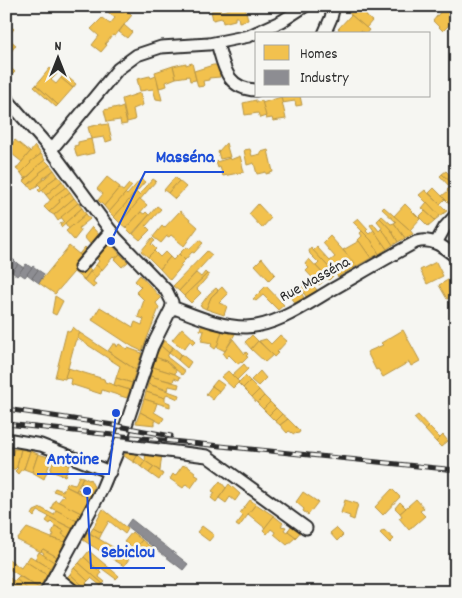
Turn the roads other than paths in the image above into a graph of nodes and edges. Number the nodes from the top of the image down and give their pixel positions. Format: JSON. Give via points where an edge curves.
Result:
{"nodes":[{"id":1,"x":305,"y":6,"type":"edge"},
{"id":2,"x":334,"y":6,"type":"edge"},
{"id":3,"x":258,"y":32,"type":"edge"},
{"id":4,"x":325,"y":32,"type":"edge"},
{"id":5,"x":255,"y":33,"type":"edge"},
{"id":6,"x":217,"y":43,"type":"junction"},
{"id":7,"x":255,"y":90,"type":"edge"},
{"id":8,"x":6,"y":98,"type":"edge"},
{"id":9,"x":51,"y":150,"type":"junction"},
{"id":10,"x":456,"y":215,"type":"edge"},
{"id":11,"x":111,"y":231,"type":"junction"},
{"id":12,"x":436,"y":242,"type":"junction"},
{"id":13,"x":456,"y":257,"type":"edge"},
{"id":14,"x":80,"y":267,"type":"dead end"},
{"id":15,"x":172,"y":306,"type":"junction"},
{"id":16,"x":6,"y":439,"type":"edge"},
{"id":17,"x":120,"y":445,"type":"junction"},
{"id":18,"x":110,"y":472,"type":"junction"},
{"id":19,"x":306,"y":528,"type":"dead end"},
{"id":20,"x":55,"y":576,"type":"junction"},
{"id":21,"x":46,"y":592,"type":"edge"},
{"id":22,"x":75,"y":592,"type":"edge"}],
"edges":[{"from":1,"to":3,"type":"street"},
{"from":2,"to":4,"type":"street"},
{"from":5,"to":6,"type":"street"},
{"from":6,"to":7,"type":"street","via":[[232,82]]},
{"from":6,"to":9,"type":"street","via":[[161,47],[128,60]]},
{"from":8,"to":9,"type":"street"},
{"from":9,"to":11,"type":"street"},
{"from":10,"to":12,"type":"street"},
{"from":11,"to":14,"type":"street"},
{"from":11,"to":15,"type":"street","via":[[166,290]]},
{"from":12,"to":13,"type":"street"},
{"from":12,"to":15,"type":"street","name":"Rue Masséna","via":[[416,242],[286,315],[259,325],[224,325]]},
{"from":15,"to":17,"type":"street","via":[[152,347]]},
{"from":16,"to":18,"type":"street","via":[[41,445]]},
{"from":17,"to":18,"type":"street"},
{"from":17,"to":19,"type":"street","via":[[206,456]]},
{"from":18,"to":20,"type":"street"},
{"from":20,"to":21,"type":"street"},
{"from":20,"to":22,"type":"street"}]}
